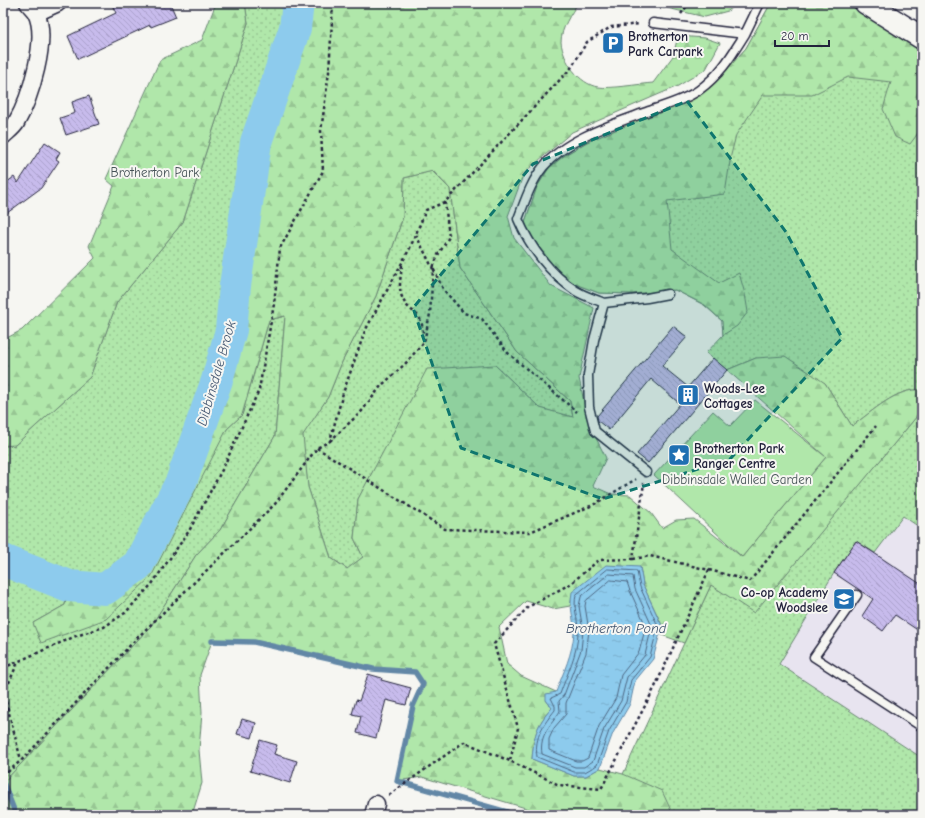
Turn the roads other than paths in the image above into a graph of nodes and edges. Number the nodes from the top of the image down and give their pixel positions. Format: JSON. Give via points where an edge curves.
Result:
{"nodes":[{"id":1,"x":58,"y":3,"type":"edge"},
{"id":2,"x":760,"y":3,"type":"edge"},
{"id":3,"x":866,"y":3,"type":"edge"},
{"id":4,"x":32,"y":8,"type":"edge"},
{"id":5,"x":652,"y":23,"type":"road end"},
{"id":6,"x":745,"y":34,"type":"junction"},
{"id":7,"x":922,"y":38,"type":"edge"},
{"id":8,"x":3,"y":136,"type":"edge"},
{"id":9,"x":668,"y":294,"type":"dead end"},
{"id":10,"x":604,"y":303,"type":"junction"},
{"id":11,"x":646,"y":472,"type":"road end"},
{"id":12,"x":857,"y":595,"type":"dead end"},
{"id":13,"x":922,"y":727,"type":"edge"}],
"edges":[{"from":1,"to":4,"type":"street"},
{"from":2,"to":6,"type":"lane"},
{"from":3,"to":7,"type":"main road"},
{"from":4,"to":8,"type":"street","via":[[40,36],[38,59],[29,95],[15,124]]},
{"from":5,"to":6,"type":"lane"},
{"from":6,"to":10,"type":"lane","via":[[723,69],[698,91],[676,102],[601,128],[560,151],[543,167],[532,186],[518,219],[526,239],[552,273],[577,291]]},
{"from":9,"to":10,"type":"lane"},
{"from":10,"to":11,"type":"lane","via":[[588,376],[589,407],[595,431]]},
{"from":12,"to":13,"type":"lane","via":[[814,656]]}]}
